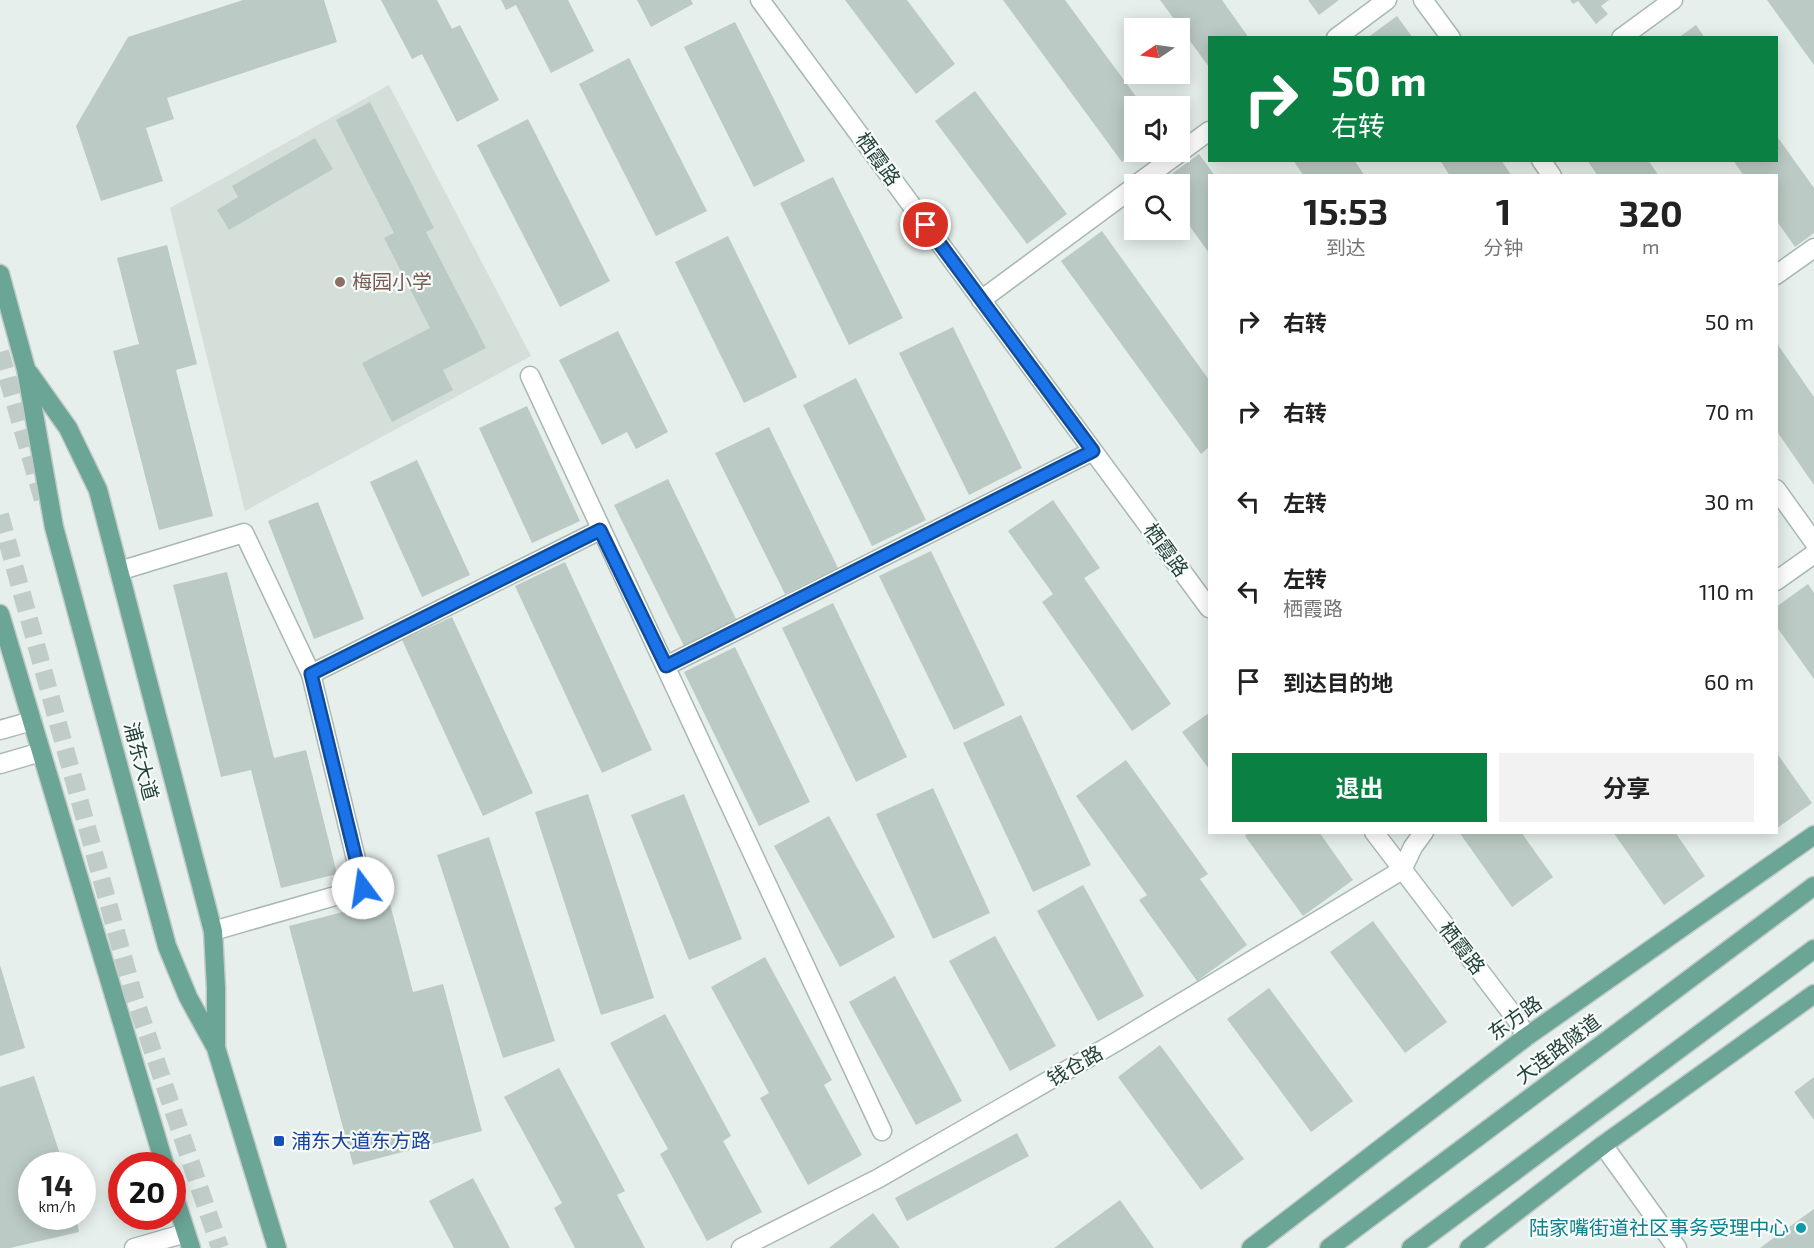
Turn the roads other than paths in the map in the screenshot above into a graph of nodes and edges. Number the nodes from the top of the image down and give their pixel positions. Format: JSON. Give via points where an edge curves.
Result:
{"nodes":[{"id":1,"x":760,"y":0,"type":"edge"},
{"id":2,"x":1387,"y":0,"type":"edge"},
{"id":3,"x":1423,"y":0,"type":"edge"},
{"id":4,"x":1673,"y":0,"type":"edge"},
{"id":5,"x":1339,"y":36,"type":"edge"},
{"id":6,"x":1450,"y":36,"type":"edge"},
{"id":7,"x":1624,"y":36,"type":"edge"},
{"id":8,"x":1208,"y":132,"type":"edge"},
{"id":9,"x":1152,"y":174,"type":"edge"},
{"id":10,"x":1124,"y":195,"type":"edge"},
{"id":11,"x":1814,"y":248,"type":"edge"},
{"id":12,"x":0,"y":274,"type":"edge"},
{"id":13,"x":1778,"y":274,"type":"edge"},
{"id":14,"x":981,"y":300,"type":"junction"},
{"id":15,"x":26,"y":369,"type":"junction"},
{"id":16,"x":530,"y":376,"type":"dead end"},
{"id":17,"x":1093,"y":451,"type":"junction"},
{"id":18,"x":1778,"y":492,"type":"edge"},
{"id":19,"x":600,"y":530,"type":"junction"},
{"id":20,"x":1814,"y":542,"type":"edge"},
{"id":21,"x":1814,"y":555,"type":"edge"},
{"id":22,"x":119,"y":571,"type":"junction"},
{"id":23,"x":1778,"y":580,"type":"edge"},
{"id":24,"x":1208,"y":607,"type":"edge"},
{"id":25,"x":0,"y":614,"type":"edge"},
{"id":26,"x":666,"y":666,"type":"junction"},
{"id":27,"x":311,"y":674,"type":"junction"},
{"id":28,"x":32,"y":721,"type":"junction"},
{"id":29,"x":0,"y":730,"type":"edge"},
{"id":30,"x":41,"y":752,"type":"junction"},
{"id":31,"x":0,"y":764,"type":"edge"},
{"id":32,"x":1375,"y":834,"type":"edge"},
{"id":33,"x":1424,"y":834,"type":"edge"},
{"id":34,"x":1814,"y":836,"type":"edge"},
{"id":35,"x":1402,"y":870,"type":"junction"},
{"id":36,"x":1814,"y":886,"type":"edge"},
{"id":37,"x":213,"y":931,"type":"junction"},
{"id":38,"x":1814,"y":949,"type":"edge"},
{"id":39,"x":1814,"y":994,"type":"edge"},
{"id":40,"x":1526,"y":1037,"type":"junction"},
{"id":41,"x":216,"y":1048,"type":"junction"},
{"id":42,"x":882,"y":1131,"type":"dead end"},
{"id":43,"x":1603,"y":1145,"type":"junction"},
{"id":44,"x":161,"y":1152,"type":"edge"},
{"id":45,"x":189,"y":1240,"type":"edge"},
{"id":46,"x":134,"y":1248,"type":"edge"},
{"id":47,"x":278,"y":1248,"type":"edge"},
{"id":48,"x":741,"y":1248,"type":"edge"},
{"id":49,"x":1251,"y":1248,"type":"edge"},
{"id":50,"x":1329,"y":1248,"type":"edge"},
{"id":51,"x":1411,"y":1248,"type":"edge"},
{"id":52,"x":1469,"y":1248,"type":"edge"},
{"id":53,"x":1677,"y":1248,"type":"edge"}],
"edges":[{"from":1,"to":14,"type":"street","name":"栖霞路"},
{"from":2,"to":5,"type":"street"},
{"from":3,"to":6,"type":"street"},
{"from":4,"to":7,"type":"street"},
{"from":8,"to":9,"type":"street"},
{"from":10,"to":14,"type":"street"},
{"from":11,"to":13,"type":"street"},
{"from":12,"to":15,"type":"main road","name":"浦东大道"},
{"from":14,"to":17,"type":"street","name":"栖霞路"},
{"from":15,"to":22,"type":"main road","via":[[68,428],[98,490]]},
{"from":15,"to":41,"type":"main road","name":"浦东大道","via":[[54,527],[164,935],[188,997]]},
{"from":16,"to":19,"type":"street"},
{"from":17,"to":24,"type":"street","name":"栖霞路"},
{"from":17,"to":26,"type":"street"},
{"from":18,"to":20,"type":"street"},
{"from":19,"to":26,"type":"street"},
{"from":19,"to":27,"type":"street"},
{"from":21,"to":23,"type":"street"},
{"from":22,"to":27,"type":"street","via":[[244,533]]},
{"from":22,"to":37,"type":"main road"},
{"from":25,"to":28,"type":"main road"},
{"from":26,"to":42,"type":"street"},
{"from":27,"to":37,"type":"street","via":[[363,888]]},
{"from":28,"to":29,"type":"street"},
{"from":28,"to":30,"type":"main road"},
{"from":30,"to":31,"type":"street"},
{"from":30,"to":44,"type":"main road"},
{"from":32,"to":35,"type":"street","name":"栖霞路"},
{"from":33,"to":35,"type":"street"},
{"from":34,"to":40,"type":"main road","name":"东方路"},
{"from":35,"to":40,"type":"street","name":"栖霞路"},
{"from":35,"to":48,"type":"street","name":"钱仓路","via":[[1116,1042],[879,1178]]},
{"from":36,"to":50,"type":"main road","name":"大连路隧道"},
{"from":37,"to":41,"type":"main road"},
{"from":38,"to":51,"type":"main road"},
{"from":39,"to":43,"type":"main road"},
{"from":40,"to":49,"type":"main road","name":"东方路"},
{"from":41,"to":47,"type":"main road","name":"浦东大道"},
{"from":43,"to":52,"type":"main road"},
{"from":43,"to":53,"type":"street"},
{"from":45,"to":46,"type":"street"}]}
